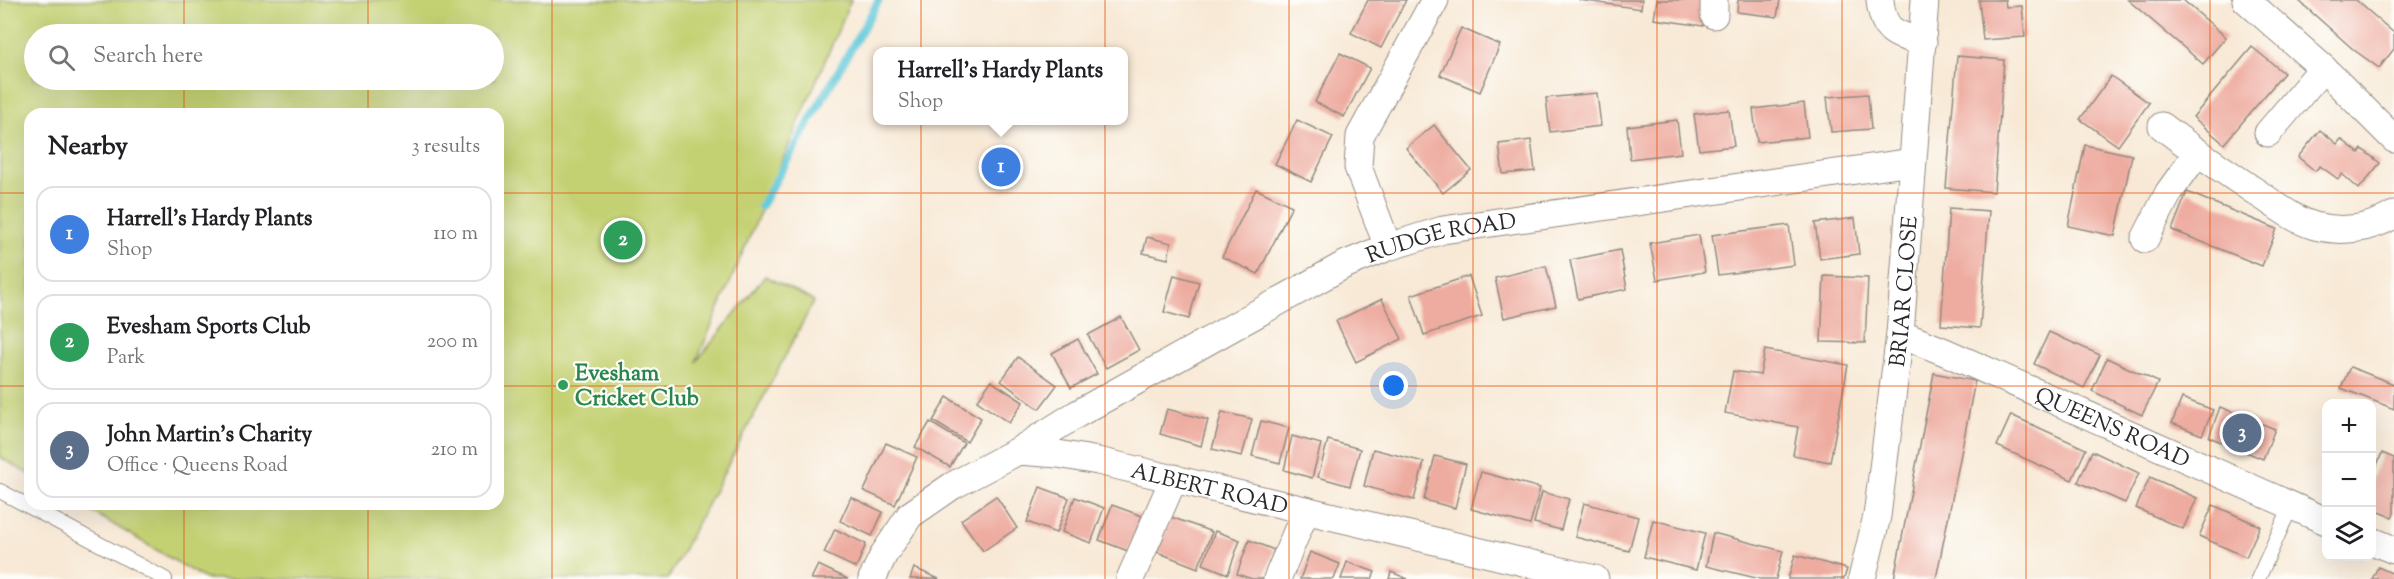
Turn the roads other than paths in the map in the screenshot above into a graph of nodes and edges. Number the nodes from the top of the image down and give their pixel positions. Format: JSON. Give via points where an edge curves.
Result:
{"nodes":[{"id":1,"x":1435,"y":0,"type":"edge"},
{"id":2,"x":1880,"y":0,"type":"edge"},
{"id":3,"x":1925,"y":0,"type":"edge"},
{"id":4,"x":2246,"y":0,"type":"edge"},
{"id":5,"x":1923,"y":42,"type":"junction"},
{"id":6,"x":2323,"y":68,"type":"junction"},
{"id":7,"x":2162,"y":126,"type":"dead end"},
{"id":8,"x":2268,"y":133,"type":"dead end"},
{"id":9,"x":2394,"y":139,"type":"edge"},
{"id":10,"x":2197,"y":153,"type":"junction"},
{"id":11,"x":1912,"y":162,"type":"junction"},
{"id":12,"x":2394,"y":215,"type":"edge"},
{"id":13,"x":2145,"y":239,"type":"dead end"},
{"id":14,"x":1388,"y":247,"type":"junction"},
{"id":15,"x":1900,"y":334,"type":"junction"},
{"id":16,"x":1018,"y":451,"type":"junction"},
{"id":17,"x":1174,"y":478,"type":"junction"},
{"id":18,"x":0,"y":491,"type":"edge"},
{"id":19,"x":24,"y":504,"type":"edge"},
{"id":20,"x":2291,"y":506,"type":"junction"},
{"id":21,"x":36,"y":510,"type":"edge"},
{"id":22,"x":1306,"y":510,"type":"junction"},
{"id":23,"x":2322,"y":519,"type":"edge"},
{"id":24,"x":2376,"y":543,"type":"edge"},
{"id":25,"x":2394,"y":550,"type":"edge"},
{"id":26,"x":1537,"y":572,"type":"edge"},
{"id":27,"x":165,"y":579,"type":"edge"},
{"id":28,"x":872,"y":579,"type":"edge"},
{"id":29,"x":1130,"y":579,"type":"edge"},
{"id":30,"x":1277,"y":579,"type":"edge"},
{"id":31,"x":1595,"y":579,"type":"edge"},
{"id":32,"x":1862,"y":579,"type":"edge"},
{"id":33,"x":2258,"y":579,"type":"edge"}],
"edges":[{"from":1,"to":14,"type":"street","via":[[1360,136],[1358,167]]},
{"from":2,"to":5,"type":"street","via":[[1881,18],[1897,35]]},
{"from":3,"to":5,"type":"street","name":"BRIAR CLOSE"},
{"from":4,"to":6,"type":"street"},
{"from":5,"to":11,"type":"street","name":"BRIAR CLOSE"},
{"from":6,"to":8,"type":"street"},
{"from":6,"to":9,"type":"street"},
{"from":7,"to":10,"type":"street"},
{"from":10,"to":12,"type":"street","via":[[2313,226],[2334,230],[2360,228]]},
{"from":10,"to":13,"type":"street","via":[[2169,192]]},
{"from":11,"to":14,"type":"street","name":"RUDGE ROAD","via":[[1443,230]]},
{"from":11,"to":15,"type":"street","name":"BRIAR CLOSE"},
{"from":14,"to":16,"type":"street","name":"RUDGE ROAD","via":[[1344,266],[1077,414]]},
{"from":15,"to":20,"type":"street","name":"QUEENS ROAD"},
{"from":15,"to":32,"type":"street","name":"BRIAR CLOSE","via":[[1877,516]]},
{"from":16,"to":17,"type":"street","name":"ALBERT ROAD","via":[[1058,454]]},
{"from":16,"to":28,"type":"street","via":[[952,486],[910,515]]},
{"from":17,"to":22,"type":"street","name":"ALBERT ROAD"},
{"from":17,"to":29,"type":"street"},
{"from":18,"to":19,"type":"lane"},
{"from":20,"to":23,"type":"street","name":"QUEENS ROAD"},
{"from":20,"to":33,"type":"lane"},
{"from":21,"to":27,"type":"lane"},
{"from":22,"to":26,"type":"street","name":"ALBERT ROAD"},
{"from":22,"to":30,"type":"street"},
{"from":24,"to":25,"type":"street"},
{"from":26,"to":31,"type":"street","name":"ALBERT ROAD"}]}
